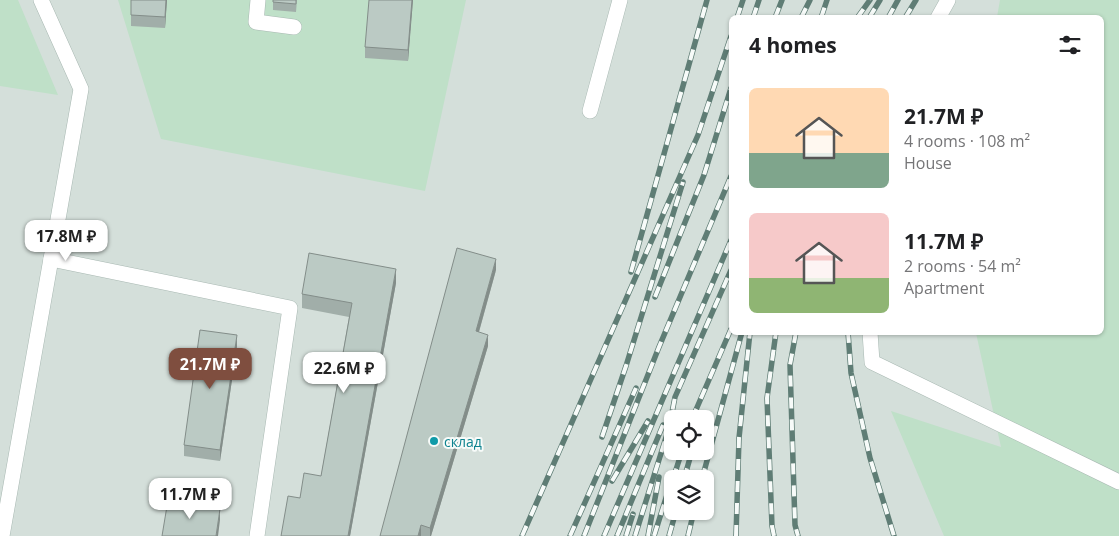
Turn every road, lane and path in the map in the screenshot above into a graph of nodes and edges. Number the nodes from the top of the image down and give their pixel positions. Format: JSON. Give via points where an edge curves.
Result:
{"nodes":[{"id":1,"x":41,"y":0,"type":"edge"},
{"id":2,"x":258,"y":0,"type":"edge"},
{"id":3,"x":620,"y":0,"type":"edge"},
{"id":4,"x":948,"y":0,"type":"edge"},
{"id":5,"x":940,"y":15,"type":"edge"},
{"id":6,"x":294,"y":27,"type":"dead end"},
{"id":7,"x":590,"y":111,"type":"dead end"},
{"id":8,"x":51,"y":259,"type":"junction"},
{"id":9,"x":870,"y":335,"type":"edge"},
{"id":10,"x":1119,"y":482,"type":"edge"},
{"id":11,"x":2,"y":536,"type":"edge"},
{"id":12,"x":257,"y":536,"type":"edge"}],
"edges":[{"from":1,"to":8,"type":"street","via":[[81,89]]},
{"from":2,"to":6,"type":"street","via":[[256,22]]},
{"from":3,"to":7,"type":"street"},
{"from":4,"to":5,"type":"street"},
{"from":8,"to":11,"type":"street"},
{"from":8,"to":12,"type":"street","via":[[290,308]]},
{"from":9,"to":10,"type":"street","via":[[872,362]]}]}
